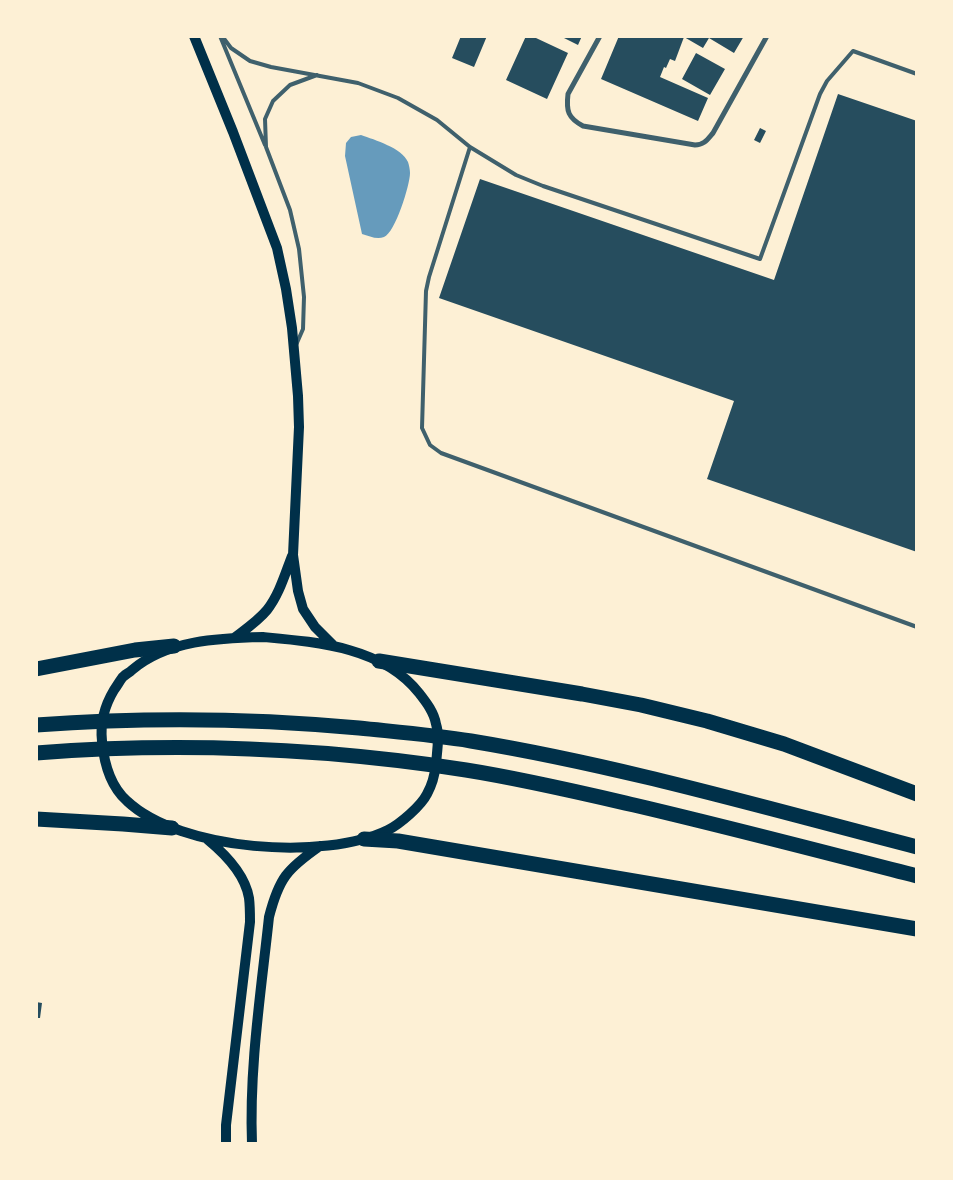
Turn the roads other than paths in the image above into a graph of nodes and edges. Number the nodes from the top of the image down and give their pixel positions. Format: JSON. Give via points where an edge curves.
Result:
{"nodes":[{"id":1,"x":194,"y":36,"type":"edge"},
{"id":2,"x":221,"y":36,"type":"edge"},
{"id":3,"x":600,"y":36,"type":"edge"},
{"id":4,"x":767,"y":36,"type":"edge"},
{"id":5,"x":917,"y":74,"type":"edge"},
{"id":6,"x":317,"y":75,"type":"junction"},
{"id":7,"x":266,"y":147,"type":"junction"},
{"id":8,"x":470,"y":147,"type":"junction"},
{"id":9,"x":294,"y":349,"type":"junction"},
{"id":10,"x":293,"y":555,"type":"junction"},
{"id":11,"x":917,"y":627,"type":"edge"},
{"id":12,"x":234,"y":638,"type":"junction"},
{"id":13,"x":174,"y":646,"type":"junction"},
{"id":14,"x":334,"y":646,"type":"junction"},
{"id":15,"x":379,"y":661,"type":"junction"},
{"id":16,"x":36,"y":669,"type":"edge"},
{"id":17,"x":36,"y":725,"type":"edge"},
{"id":18,"x":36,"y":753,"type":"edge"},
{"id":19,"x":917,"y":794,"type":"edge"},
{"id":20,"x":36,"y":819,"type":"edge"},
{"id":21,"x":172,"y":828,"type":"junction"},
{"id":22,"x":208,"y":839,"type":"junction"},
{"id":23,"x":364,"y":839,"type":"junction"},
{"id":24,"x":320,"y":846,"type":"junction"},
{"id":25,"x":917,"y":847,"type":"edge"},
{"id":26,"x":917,"y":876,"type":"edge"},
{"id":27,"x":917,"y":929,"type":"edge"},
{"id":28,"x":226,"y":1144,"type":"edge"},
{"id":29,"x":252,"y":1144,"type":"edge"}],
"edges":[{"from":1,"to":9,"type":"main road","via":[[277,248]]},
{"from":2,"to":6,"type":"lane","via":[[231,48],[250,61]]},
{"from":2,"to":7,"type":"lane"},
{"from":3,"to":4,"type":"street","via":[[568,94],[569,114],[575,121],[583,126],[695,146],[701,145],[713,133]]},
{"from":5,"to":8,"type":"lane","via":[[852,51],[820,94],[760,259],[543,186],[516,175]]},
{"from":6,"to":7,"type":"lane","via":[[290,84],[273,101],[265,119]]},
{"from":6,"to":8,"type":"lane","via":[[358,83],[398,98],[437,120]]},
{"from":7,"to":9,"type":"lane","via":[[290,210],[300,250],[303,329]]},
{"from":8,"to":11,"type":"lane","via":[[426,291],[422,428],[430,445],[441,453]]},
{"from":9,"to":10,"type":"main road","via":[[299,427]]},
{"from":10,"to":12,"type":"main road","via":[[268,609]]},
{"from":10,"to":14,"type":"main road","via":[[303,610],[315,628]]},
{"from":12,"to":13,"type":"main road"},
{"from":12,"to":14,"type":"main road","via":[[264,637]]},
{"from":13,"to":16,"type":"highway"},
{"from":13,"to":21,"type":"main road","via":[[142,662],[122,679],[108,700],[101,735],[104,758],[112,780],[126,800],[145,815]]},
{"from":14,"to":15,"type":"main road"},
{"from":15,"to":19,"type":"highway","via":[[582,694],[707,721],[784,744]]},
{"from":15,"to":23,"type":"main road","via":[[415,688],[428,705],[437,724],[438,747],[435,771],[427,794],[411,813],[389,829]]},
{"from":17,"to":25,"type":"highway","via":[[128,719],[257,721],[413,733],[626,772]]},
{"from":18,"to":26,"type":"highway","via":[[128,748],[245,748],[412,762],[585,794],[726,826]]},
{"from":20,"to":21,"type":"highway"},
{"from":21,"to":22,"type":"main road"},
{"from":22,"to":24,"type":"main road","via":[[263,847]]},
{"from":22,"to":28,"type":"main road","via":[[226,855],[240,875],[249,904],[250,922]]},
{"from":23,"to":24,"type":"main road"},
{"from":23,"to":27,"type":"highway","via":[[398,841]]},
{"from":24,"to":29,"type":"main road","via":[[289,870],[274,897],[256,1042]]}]}
